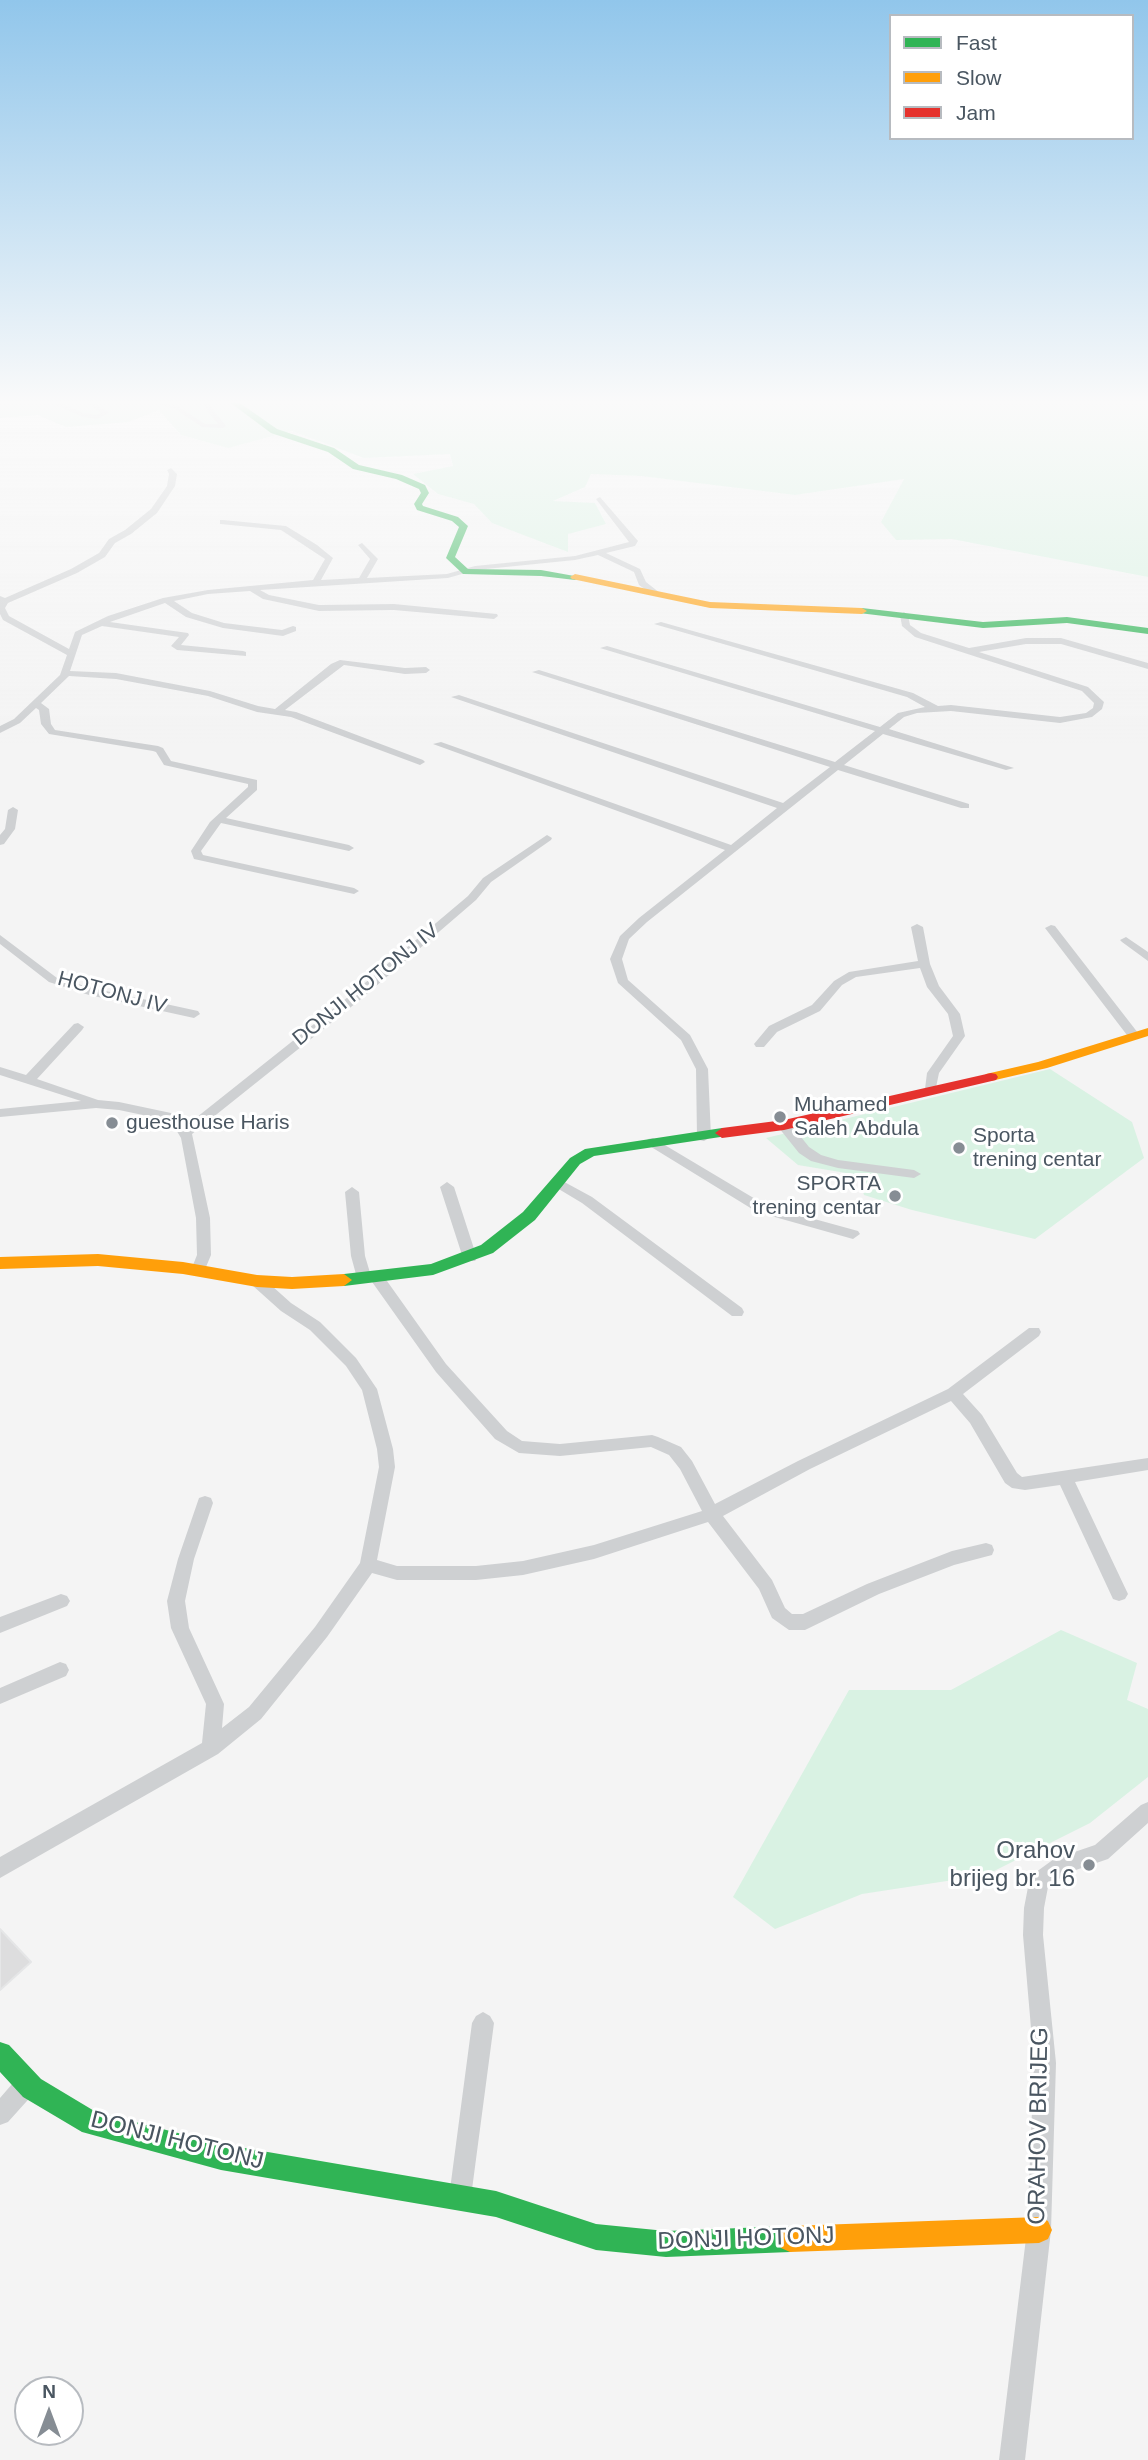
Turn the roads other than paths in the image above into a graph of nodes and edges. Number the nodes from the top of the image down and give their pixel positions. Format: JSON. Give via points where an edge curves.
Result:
{"nodes":[{"id":1,"x":148,"y":516,"type":"edge"},
{"id":2,"x":445,"y":516,"type":"edge"},
{"id":3,"x":614,"y":516,"type":"edge"},
{"id":4,"x":223,"y":522,"type":"dead end"},
{"id":5,"x":362,"y":545,"type":"dead end"},
{"id":6,"x":600,"y":553,"type":"junction"},
{"id":7,"x":466,"y":572,"type":"junction"},
{"id":8,"x":362,"y":580,"type":"junction"},
{"id":9,"x":316,"y":582,"type":"junction"},
{"id":10,"x":250,"y":587,"type":"junction"},
{"id":11,"x":656,"y":593,"type":"junction"},
{"id":12,"x":2,"y":600,"type":"edge"},
{"id":13,"x":166,"y":600,"type":"junction"},
{"id":14,"x":904,"y":615,"type":"junction"},
{"id":15,"x":494,"y":616,"type":"dead end"},
{"id":16,"x":99,"y":622,"type":"junction"},
{"id":17,"x":658,"y":624,"type":"dead end"},
{"id":18,"x":293,"y":629,"type":"dead end"},
{"id":19,"x":1148,"y":631,"type":"edge"},
{"id":20,"x":604,"y":648,"type":"dead end"},
{"id":21,"x":968,"y":651,"type":"junction"},
{"id":22,"x":70,"y":653,"type":"junction"},
{"id":23,"x":243,"y":654,"type":"dead end"},
{"id":24,"x":1148,"y":666,"type":"edge"},
{"id":25,"x":426,"y":670,"type":"dead end"},
{"id":26,"x":536,"y":672,"type":"dead end"},
{"id":27,"x":66,"y":673,"type":"junction"},
{"id":28,"x":456,"y":697,"type":"dead end"},
{"id":29,"x":36,"y":704,"type":"junction"},
{"id":30,"x":934,"y":708,"type":"junction"},
{"id":31,"x":278,"y":711,"type":"junction"},
{"id":32,"x":0,"y":730,"type":"edge"},
{"id":33,"x":881,"y":730,"type":"junction"},
{"id":34,"x":438,"y":744,"type":"dead end"},
{"id":35,"x":419,"y":762,"type":"dead end"},
{"id":36,"x":837,"y":764,"type":"junction"},
{"id":37,"x":1009,"y":768,"type":"dead end"},
{"id":38,"x":965,"y":806,"type":"dead end"},
{"id":39,"x":784,"y":807,"type":"junction"},
{"id":40,"x":13,"y":810,"type":"dead end"},
{"id":41,"x":219,"y":820,"type":"junction"},
{"id":42,"x":547,"y":838,"type":"dead end"},
{"id":43,"x":0,"y":842,"type":"edge"},
{"id":44,"x":349,"y":848,"type":"dead end"},
{"id":45,"x":732,"y":849,"type":"junction"},
{"id":46,"x":354,"y":891,"type":"dead end"},
{"id":47,"x":917,"y":927,"type":"dead end"},
{"id":48,"x":1051,"y":928,"type":"dead end"},
{"id":49,"x":0,"y":938,"type":"edge"},
{"id":50,"x":1126,"y":940,"type":"dead end"},
{"id":51,"x":1148,"y":958,"type":"edge"},
{"id":52,"x":924,"y":964,"type":"junction"},
{"id":53,"x":194,"y":1014,"type":"dead end"},
{"id":54,"x":78,"y":1027,"type":"dead end"},
{"id":55,"x":1141,"y":1034,"type":"edge"},
{"id":56,"x":760,"y":1044,"type":"dead end"},
{"id":57,"x":0,"y":1071,"type":"edge"},
{"id":58,"x":29,"y":1080,"type":"junction"},
{"id":59,"x":931,"y":1089,"type":"junction"},
{"id":60,"x":96,"y":1104,"type":"junction"},
{"id":61,"x":0,"y":1113,"type":"edge"},
{"id":62,"x":784,"y":1125,"type":"junction"},
{"id":63,"x":185,"y":1133,"type":"junction"},
{"id":64,"x":704,"y":1137,"type":"junction"},
{"id":65,"x":653,"y":1142,"type":"junction"},
{"id":66,"x":914,"y":1174,"type":"dead end"},
{"id":67,"x":556,"y":1182,"type":"junction"},
{"id":68,"x":447,"y":1186,"type":"dead end"},
{"id":69,"x":352,"y":1192,"type":"dead end"},
{"id":70,"x":853,"y":1234,"type":"dead end"},
{"id":71,"x":470,"y":1258,"type":"junction"},
{"id":72,"x":0,"y":1263,"type":"edge"},
{"id":73,"x":198,"y":1270,"type":"junction"},
{"id":74,"x":371,"y":1278,"type":"junction"},
{"id":75,"x":257,"y":1281,"type":"junction"},
{"id":76,"x":737,"y":1312,"type":"dead end"},
{"id":77,"x":1034,"y":1332,"type":"dead end"},
{"id":78,"x":953,"y":1393,"type":"junction"},
{"id":79,"x":1148,"y":1464,"type":"edge"},
{"id":80,"x":1064,"y":1477,"type":"junction"},
{"id":81,"x":205,"y":1503,"type":"dead end"},
{"id":82,"x":712,"y":1514,"type":"junction"},
{"id":83,"x":986,"y":1550,"type":"dead end"},
{"id":84,"x":369,"y":1566,"type":"junction"},
{"id":85,"x":1119,"y":1594,"type":"dead end"},
{"id":86,"x":61,"y":1601,"type":"dead end"},
{"id":87,"x":0,"y":1625,"type":"edge"},
{"id":88,"x":60,"y":1670,"type":"dead end"},
{"id":89,"x":0,"y":1696,"type":"edge"},
{"id":90,"x":211,"y":1748,"type":"junction"},
{"id":91,"x":1148,"y":1811,"type":"edge"},
{"id":92,"x":0,"y":1868,"type":"edge"},
{"id":93,"x":483,"y":2023,"type":"dead end"},
{"id":94,"x":0,"y":2054,"type":"edge"},
{"id":95,"x":27,"y":2084,"type":"junction"},
{"id":96,"x":0,"y":2114,"type":"edge"},
{"id":97,"x":460,"y":2197,"type":"junction"},
{"id":98,"x":1039,"y":2230,"type":"junction"},
{"id":99,"x":1012,"y":2460,"type":"edge"}],
"edges":[{"from":1,"to":12,"type":"street","via":[[112,541],[102,555]]},
{"from":2,"to":7,"type":"street","via":[[464,526],[450,558]]},
{"from":3,"to":6,"type":"street","via":[[634,541],[628,547]]},
{"from":4,"to":9,"type":"street","via":[[283,528],[320,551],[329,558]]},
{"from":5,"to":8,"type":"street","via":[[374,559]]},
{"from":6,"to":7,"type":"street"},
{"from":6,"to":11,"type":"street","via":[[637,571],[642,583]]},
{"from":7,"to":8,"type":"street"},
{"from":7,"to":11,"type":"street","via":[[541,573]]},
{"from":8,"to":9,"type":"street"},
{"from":9,"to":10,"type":"street"},
{"from":10,"to":13,"type":"street"},
{"from":10,"to":15,"type":"street","via":[[266,597],[319,608],[394,607]]},
{"from":11,"to":14,"type":"street","via":[[710,605]]},
{"from":12,"to":22,"type":"street","via":[[6,618]]},
{"from":13,"to":16,"type":"street"},
{"from":13,"to":18,"type":"street","via":[[189,615],[223,625],[282,633]]},
{"from":14,"to":19,"type":"street","via":[[983,625],[1066,620]]},
{"from":14,"to":21,"type":"street","via":[[906,626],[918,635]]},
{"from":16,"to":22,"type":"street","via":[[78,635]]},
{"from":16,"to":23,"type":"street","via":[[185,635],[177,648]]},
{"from":17,"to":30,"type":"street","via":[[910,695]]},
{"from":20,"to":33,"type":"street"},
{"from":21,"to":24,"type":"street","via":[[1027,641],[1061,641]]},
{"from":21,"to":30,"type":"street","via":[[1085,689],[1099,702],[1097,709],[1060,720]]},
{"from":22,"to":27,"type":"street"},
{"from":25,"to":31,"type":"street","via":[[343,662]]},
{"from":26,"to":36,"type":"street"},
{"from":27,"to":29,"type":"street"},
{"from":27,"to":31,"type":"street","via":[[116,676]]},
{"from":28,"to":39,"type":"street"},
{"from":29,"to":32,"type":"street"},
{"from":29,"to":41,"type":"street","via":[[44,709],[52,732],[155,748],[167,763],[253,782],[253,788]]},
{"from":30,"to":33,"type":"street","via":[[901,715]]},
{"from":31,"to":35,"type":"street"},
{"from":33,"to":36,"type":"street"},
{"from":33,"to":37,"type":"street"},
{"from":34,"to":45,"type":"street"},
{"from":36,"to":38,"type":"street"},
{"from":36,"to":39,"type":"street"},
{"from":39,"to":45,"type":"street"},
{"from":40,"to":43,"type":"street","via":[[10,829]]},
{"from":41,"to":44,"type":"street"},
{"from":41,"to":46,"type":"street","via":[[196,851],[198,857]]},
{"from":42,"to":63,"type":"street","name":"DONJI HOTONJ IV","via":[[488,880],[357,996]]},
{"from":45,"to":64,"type":"street","via":[[633,928],[615,959],[622,981],[674,1026],[695,1054],[702,1069]]},
{"from":47,"to":52,"type":"street"},
{"from":48,"to":55,"type":"street"},
{"from":49,"to":53,"type":"street","name":"HOTONJ IV","via":[[59,983]]},
{"from":50,"to":51,"type":"street"},
{"from":52,"to":56,"type":"street","via":[[853,974],[816,1007],[774,1029]]},
{"from":52,"to":59,"type":"street","via":[[933,987],[954,1014],[959,1036],[933,1073]]},
{"from":54,"to":58,"type":"street"},
{"from":55,"to":59,"type":"street","via":[[1042,1065]]},
{"from":57,"to":58,"type":"street"},
{"from":58,"to":60,"type":"street"},
{"from":59,"to":62,"type":"street"},
{"from":60,"to":61,"type":"street"},
{"from":60,"to":63,"type":"street","via":[[166,1116]]},
{"from":62,"to":64,"type":"street"},
{"from":62,"to":66,"type":"street","via":[[816,1158]]},
{"from":63,"to":73,"type":"street","via":[[203,1218],[204,1255]]},
{"from":64,"to":65,"type":"street"},
{"from":65,"to":67,"type":"street","via":[[590,1152]]},
{"from":65,"to":70,"type":"street","via":[[762,1209]]},
{"from":67,"to":71,"type":"street","via":[[529,1216]]},
{"from":67,"to":76,"type":"street"},
{"from":68,"to":71,"type":"street"},
{"from":69,"to":74,"type":"street","via":[[358,1256]]},
{"from":71,"to":74,"type":"street"},
{"from":72,"to":73,"type":"street","via":[[98,1260]]},
{"from":73,"to":75,"type":"street"},
{"from":74,"to":75,"type":"street"},
{"from":74,"to":82,"type":"street","via":[[501,1435],[519,1447],[538,1451],[629,1441],[666,1446],[686,1465]]},
{"from":75,"to":84,"type":"street","via":[[315,1326],[351,1362],[369,1389],[387,1467]]},
{"from":77,"to":78,"type":"street"},
{"from":78,"to":80,"type":"street","via":[[976,1419],[1012,1478],[1026,1485]]},
{"from":78,"to":82,"type":"street"},
{"from":79,"to":80,"type":"street"},
{"from":80,"to":85,"type":"street"},
{"from":81,"to":90,"type":"street","via":[[176,1601],[180,1628],[215,1704]]},
{"from":82,"to":83,"type":"street","via":[[765,1585],[778,1613],[789,1622],[805,1622],[873,1589],[952,1558]]},
{"from":82,"to":84,"type":"street","via":[[594,1552],[523,1568],[397,1573]]},
{"from":84,"to":90,"type":"street","via":[[255,1713]]},
{"from":86,"to":87,"type":"street"},
{"from":88,"to":89,"type":"street"},
{"from":90,"to":92,"type":"street"},
{"from":91,"to":98,"type":"street","name":"ORAHOV BRIJEG","via":[[1101,1852],[1060,1866],[1039,1882],[1033,1935],[1045,2063]]},
{"from":93,"to":97,"type":"street"},
{"from":94,"to":95,"type":"street","name":"DONJI HOTONJ"},
{"from":95,"to":96,"type":"street"},
{"from":95,"to":97,"type":"street","name":"DONJI HOTONJ","via":[[91,2123],[221,2157]]},
{"from":97,"to":98,"type":"street","name":"DONJI HOTONJ","via":[[596,2237],[639,2242]]},
{"from":98,"to":99,"type":"street","name":"ORAHOV BRIJEG"}]}
